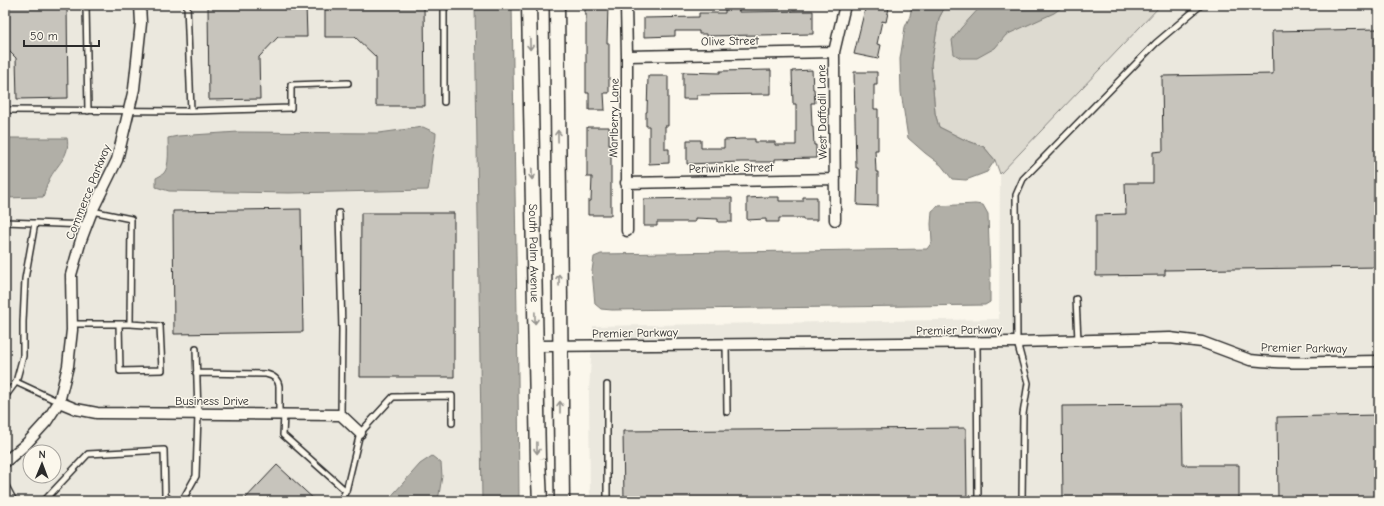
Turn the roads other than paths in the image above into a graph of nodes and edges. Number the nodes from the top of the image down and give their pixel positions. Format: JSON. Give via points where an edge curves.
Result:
{"nodes":[{"id":1,"x":86,"y":5,"type":"edge"},
{"id":2,"x":140,"y":5,"type":"edge"},
{"id":3,"x":187,"y":5,"type":"edge"},
{"id":4,"x":444,"y":5,"type":"edge"},
{"id":5,"x":529,"y":5,"type":"edge"},
{"id":6,"x":557,"y":5,"type":"edge"},
{"id":7,"x":626,"y":5,"type":"edge"},
{"id":8,"x":846,"y":5,"type":"edge"},
{"id":9,"x":1202,"y":5,"type":"edge"},
{"id":10,"x":834,"y":52,"type":"junction"},
{"id":11,"x":627,"y":56,"type":"junction"},
{"id":12,"x":348,"y":83,"type":"dead end"},
{"id":13,"x":444,"y":102,"type":"dead end"},
{"id":14,"x":5,"y":110,"type":"edge"},
{"id":15,"x":88,"y":111,"type":"junction"},
{"id":16,"x":128,"y":111,"type":"junction"},
{"id":17,"x":191,"y":111,"type":"junction"},
{"id":18,"x":836,"y":179,"type":"junction"},
{"id":19,"x":626,"y":183,"type":"junction"},
{"id":20,"x":92,"y":211,"type":"junction"},
{"id":21,"x":339,"y":213,"type":"dead end"},
{"id":22,"x":836,"y":220,"type":"dead end"},
{"id":23,"x":5,"y":222,"type":"edge"},
{"id":24,"x":35,"y":223,"type":"junction"},
{"id":25,"x":87,"y":225,"type":"junction"},
{"id":26,"x":627,"y":231,"type":"dead end"},
{"id":27,"x":1076,"y":299,"type":"dead end"},
{"id":28,"x":72,"y":324,"type":"junction"},
{"id":29,"x":119,"y":324,"type":"junction"},
{"id":30,"x":130,"y":324,"type":"junction"},
{"id":31,"x":1078,"y":340,"type":"junction"},
{"id":32,"x":1017,"y":342,"type":"junction"},
{"id":33,"x":977,"y":343,"type":"junction"},
{"id":34,"x":726,"y":345,"type":"junction"},
{"id":35,"x":536,"y":346,"type":"junction"},
{"id":36,"x":560,"y":347,"type":"junction"},
{"id":37,"x":196,"y":349,"type":"dead end"},
{"id":38,"x":1379,"y":361,"type":"edge"},
{"id":39,"x":196,"y":373,"type":"junction"},
{"id":40,"x":16,"y":382,"type":"junction"},
{"id":41,"x":607,"y":385,"type":"dead end"},
{"id":42,"x":5,"y":397,"type":"edge"},
{"id":43,"x":59,"y":402,"type":"junction"},
{"id":44,"x":727,"y":412,"type":"dead end"},
{"id":45,"x":198,"y":414,"type":"junction"},
{"id":46,"x":281,"y":415,"type":"junction"},
{"id":47,"x":341,"y":415,"type":"junction"},
{"id":48,"x":452,"y":423,"type":"dead end"},
{"id":49,"x":360,"y":433,"type":"junction"},
{"id":50,"x":5,"y":462,"type":"edge"},
{"id":51,"x":5,"y":484,"type":"edge"},
{"id":52,"x":346,"y":491,"type":"junction"},
{"id":53,"x":14,"y":501,"type":"edge"},
{"id":54,"x":44,"y":501,"type":"edge"},
{"id":55,"x":171,"y":501,"type":"edge"},
{"id":56,"x":182,"y":501,"type":"edge"},
{"id":57,"x":340,"y":501,"type":"edge"},
{"id":58,"x":540,"y":501,"type":"edge"},
{"id":59,"x":562,"y":501,"type":"edge"},
{"id":60,"x":607,"y":501,"type":"edge"},
{"id":61,"x":978,"y":501,"type":"edge"},
{"id":62,"x":1022,"y":501,"type":"edge"}],
"edges":[{"from":1,"to":15,"type":"lane"},
{"from":2,"to":16,"type":"street","name":"Commerce Parkway","via":[[141,23],[134,89]]},
{"from":3,"to":17,"type":"lane"},
{"from":4,"to":13,"type":"lane"},
{"from":5,"to":35,"type":"main road","name":"South Palm Avenue","one_way":true},
{"from":36,"to":6,"type":"main road","name":"South Palm Avenue","one_way":true},
{"from":7,"to":11,"type":"street","name":"Marlberry Lane"},
{"from":8,"to":10,"type":"street","name":"West Daffodil Lane"},
{"from":9,"to":32,"type":"lane","via":[[1156,43],[1023,179],[1016,195]]},
{"from":10,"to":11,"type":"street","name":"Olive Street"},
{"from":10,"to":18,"type":"street","name":"West Daffodil Lane"},
{"from":11,"to":19,"type":"street","name":"Marlberry Lane"},
{"from":12,"to":17,"type":"lane","via":[[291,85],[291,108]]},
{"from":14,"to":15,"type":"lane"},
{"from":15,"to":16,"type":"lane"},
{"from":16,"to":17,"type":"lane"},
{"from":16,"to":20,"type":"street","name":"Commerce Parkway","via":[[117,160]]},
{"from":18,"to":19,"type":"street","name":"Periwinkle Street"},
{"from":18,"to":22,"type":"street","name":"West Daffodil Lane"},
{"from":19,"to":26,"type":"street","name":"Marlberry Lane"},
{"from":20,"to":25,"type":"street","name":"Commerce Parkway"},
{"from":20,"to":30,"type":"lane","via":[[132,219]]},
{"from":21,"to":47,"type":"lane"},
{"from":23,"to":24,"type":"lane"},
{"from":24,"to":25,"type":"lane"},
{"from":24,"to":40,"type":"lane","via":[[25,279],[24,356]]},
{"from":25,"to":28,"type":"street","name":"Commerce Parkway","via":[[71,275]]},
{"from":27,"to":31,"type":"lane"},
{"from":28,"to":29,"type":"lane"},
{"from":28,"to":43,"type":"street","name":"Commerce Parkway","via":[[68,366]]},
{"from":29,"to":30,"type":"lane"},
{"from":29,"to":30,"type":"lane","via":[[120,371],[162,370],[160,326]]},
{"from":31,"to":32,"type":"street","name":"Premier Parkway"},
{"from":31,"to":38,"type":"street","name":"Premier Parkway","via":[[1170,338],[1202,342],[1250,360],[1267,362]]},
{"from":32,"to":33,"type":"street","name":"Premier Parkway"},
{"from":32,"to":62,"type":"lane","via":[[1028,383],[1023,414]]},
{"from":33,"to":34,"type":"street","name":"Premier Parkway"},
{"from":33,"to":61,"type":"lane"},
{"from":34,"to":36,"type":"street","name":"Premier Parkway"},
{"from":34,"to":44,"type":"lane"},
{"from":35,"to":36,"type":"street","name":"Premier Parkway"},
{"from":35,"to":58,"type":"main road","name":"South Palm Avenue","one_way":true},
{"from":59,"to":36,"type":"main road","name":"South Palm Avenue","one_way":true},
{"from":37,"to":39,"type":"lane"},
{"from":39,"to":45,"type":"lane"},
{"from":39,"to":46,"type":"lane","via":[[271,375],[278,382]]},
{"from":40,"to":42,"type":"lane"},
{"from":40,"to":43,"type":"lane"},
{"from":41,"to":60,"type":"lane"},
{"from":43,"to":45,"type":"street","name":"Business Drive","via":[[76,409],[98,413]]},
{"from":43,"to":50,"type":"street","name":"Commerce Parkway","via":[[41,428]]},
{"from":45,"to":46,"type":"street","name":"Business Drive"},
{"from":45,"to":56,"type":"lane","via":[[196,476]]},
{"from":46,"to":47,"type":"street","name":"Business Drive"},
{"from":46,"to":52,"type":"lane","via":[[283,435]]},
{"from":47,"to":49,"type":"street"},
{"from":48,"to":49,"type":"lane","via":[[452,396],[393,397]]},
{"from":49,"to":52,"type":"lane"},
{"from":51,"to":53,"type":"lane"},
{"from":52,"to":57,"type":"lane"},
{"from":54,"to":55,"type":"lane","via":[[88,454],[164,450],[165,496]]}]}
